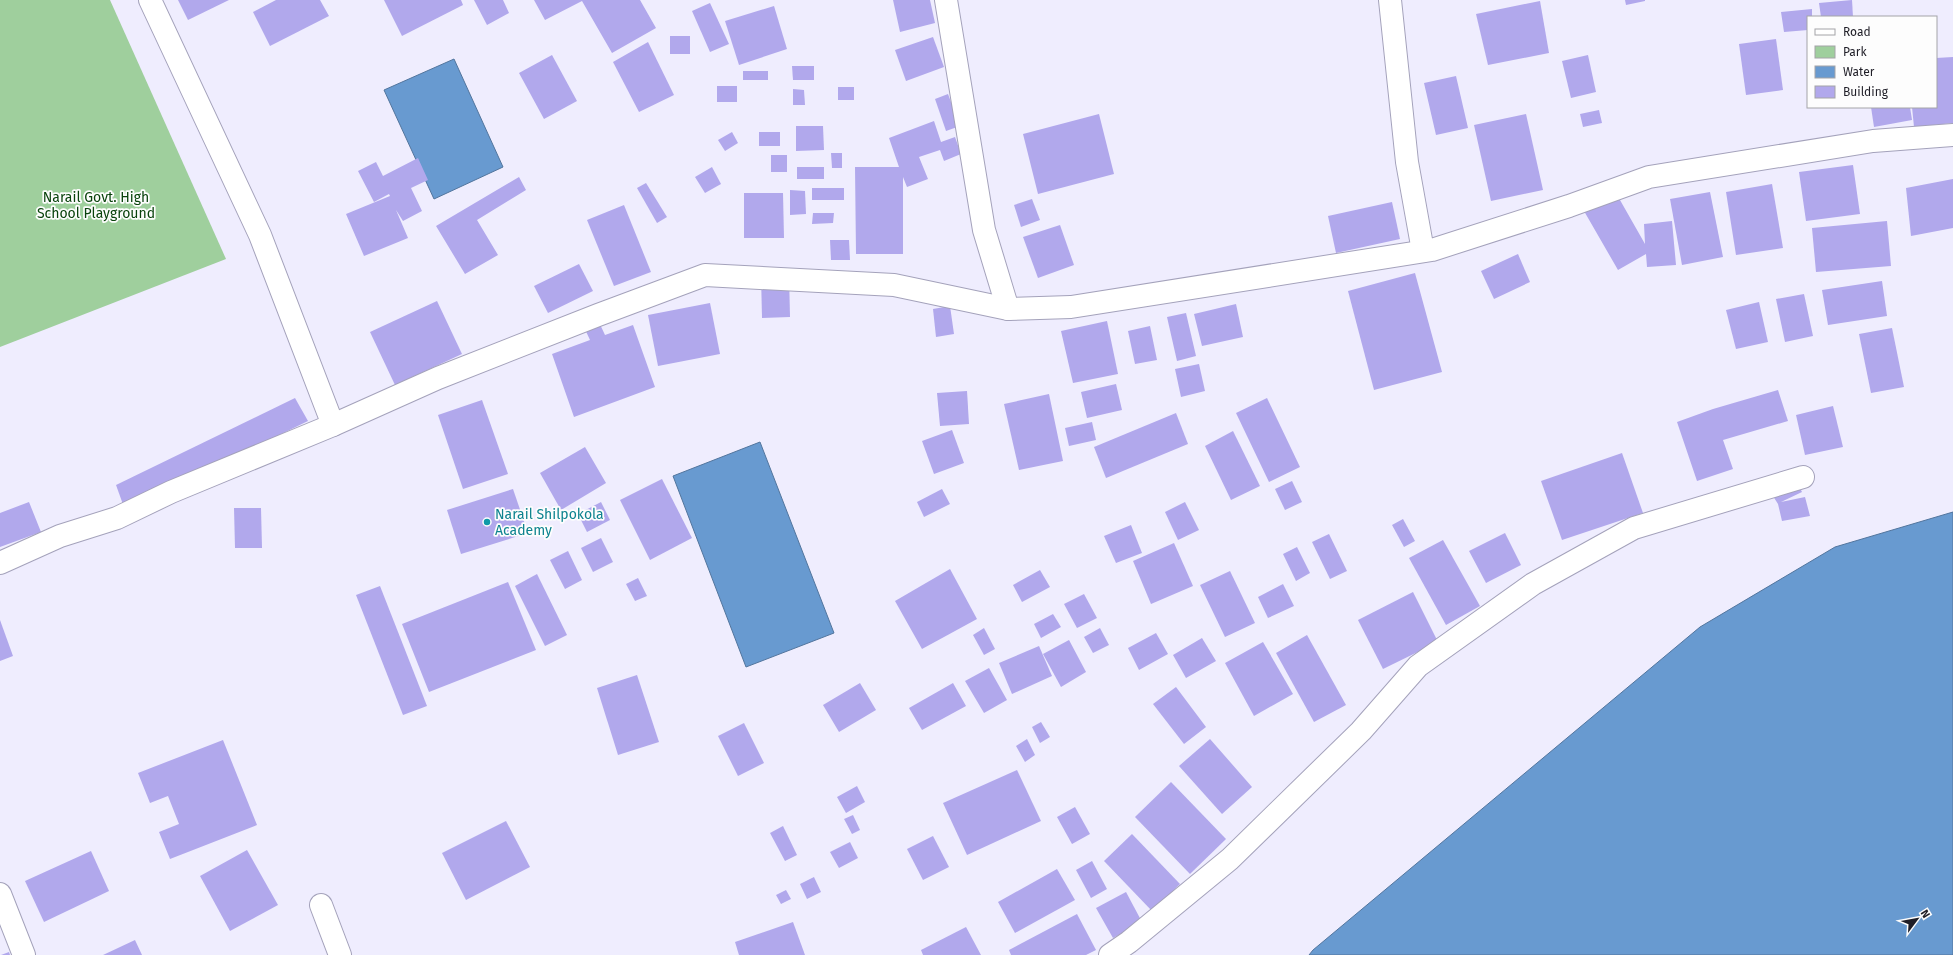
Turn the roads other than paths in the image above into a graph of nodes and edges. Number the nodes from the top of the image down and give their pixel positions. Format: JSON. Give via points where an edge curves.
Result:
{"nodes":[{"id":1,"x":150,"y":0,"type":"edge"},
{"id":2,"x":946,"y":0,"type":"edge"},
{"id":3,"x":1390,"y":0,"type":"edge"},
{"id":4,"x":1953,"y":135,"type":"edge"},
{"id":5,"x":1423,"y":251,"type":"junction"},
{"id":6,"x":1008,"y":309,"type":"junction"},
{"id":7,"x":333,"y":425,"type":"junction"},
{"id":8,"x":1803,"y":477,"type":"dead end"},
{"id":9,"x":0,"y":563,"type":"edge"},
{"id":10,"x":0,"y":894,"type":"edge"},
{"id":11,"x":321,"y":905,"type":"dead end"},
{"id":12,"x":24,"y":955,"type":"edge"},
{"id":13,"x":340,"y":955,"type":"edge"},
{"id":14,"x":1110,"y":955,"type":"edge"}],
"edges":[{"from":1,"to":7,"type":"street","via":[[260,235]]},
{"from":2,"to":6,"type":"street","via":[[984,230]]},
{"from":3,"to":5,"type":"street","via":[[1407,162]]},
{"from":4,"to":5,"type":"street","via":[[1873,141],[1649,177],[1569,206]]},
{"from":5,"to":6,"type":"street","via":[[1071,307]]},
{"from":6,"to":7,"type":"street","via":[[894,285],[704,275],[438,378]]},
{"from":7,"to":9,"type":"street","via":[[171,492],[117,518],[60,536]]},
{"from":8,"to":14,"type":"street","via":[[1634,528],[1533,584],[1418,666],[1361,731],[1230,859]]},
{"from":10,"to":12,"type":"street"},
{"from":11,"to":13,"type":"street"}]}
